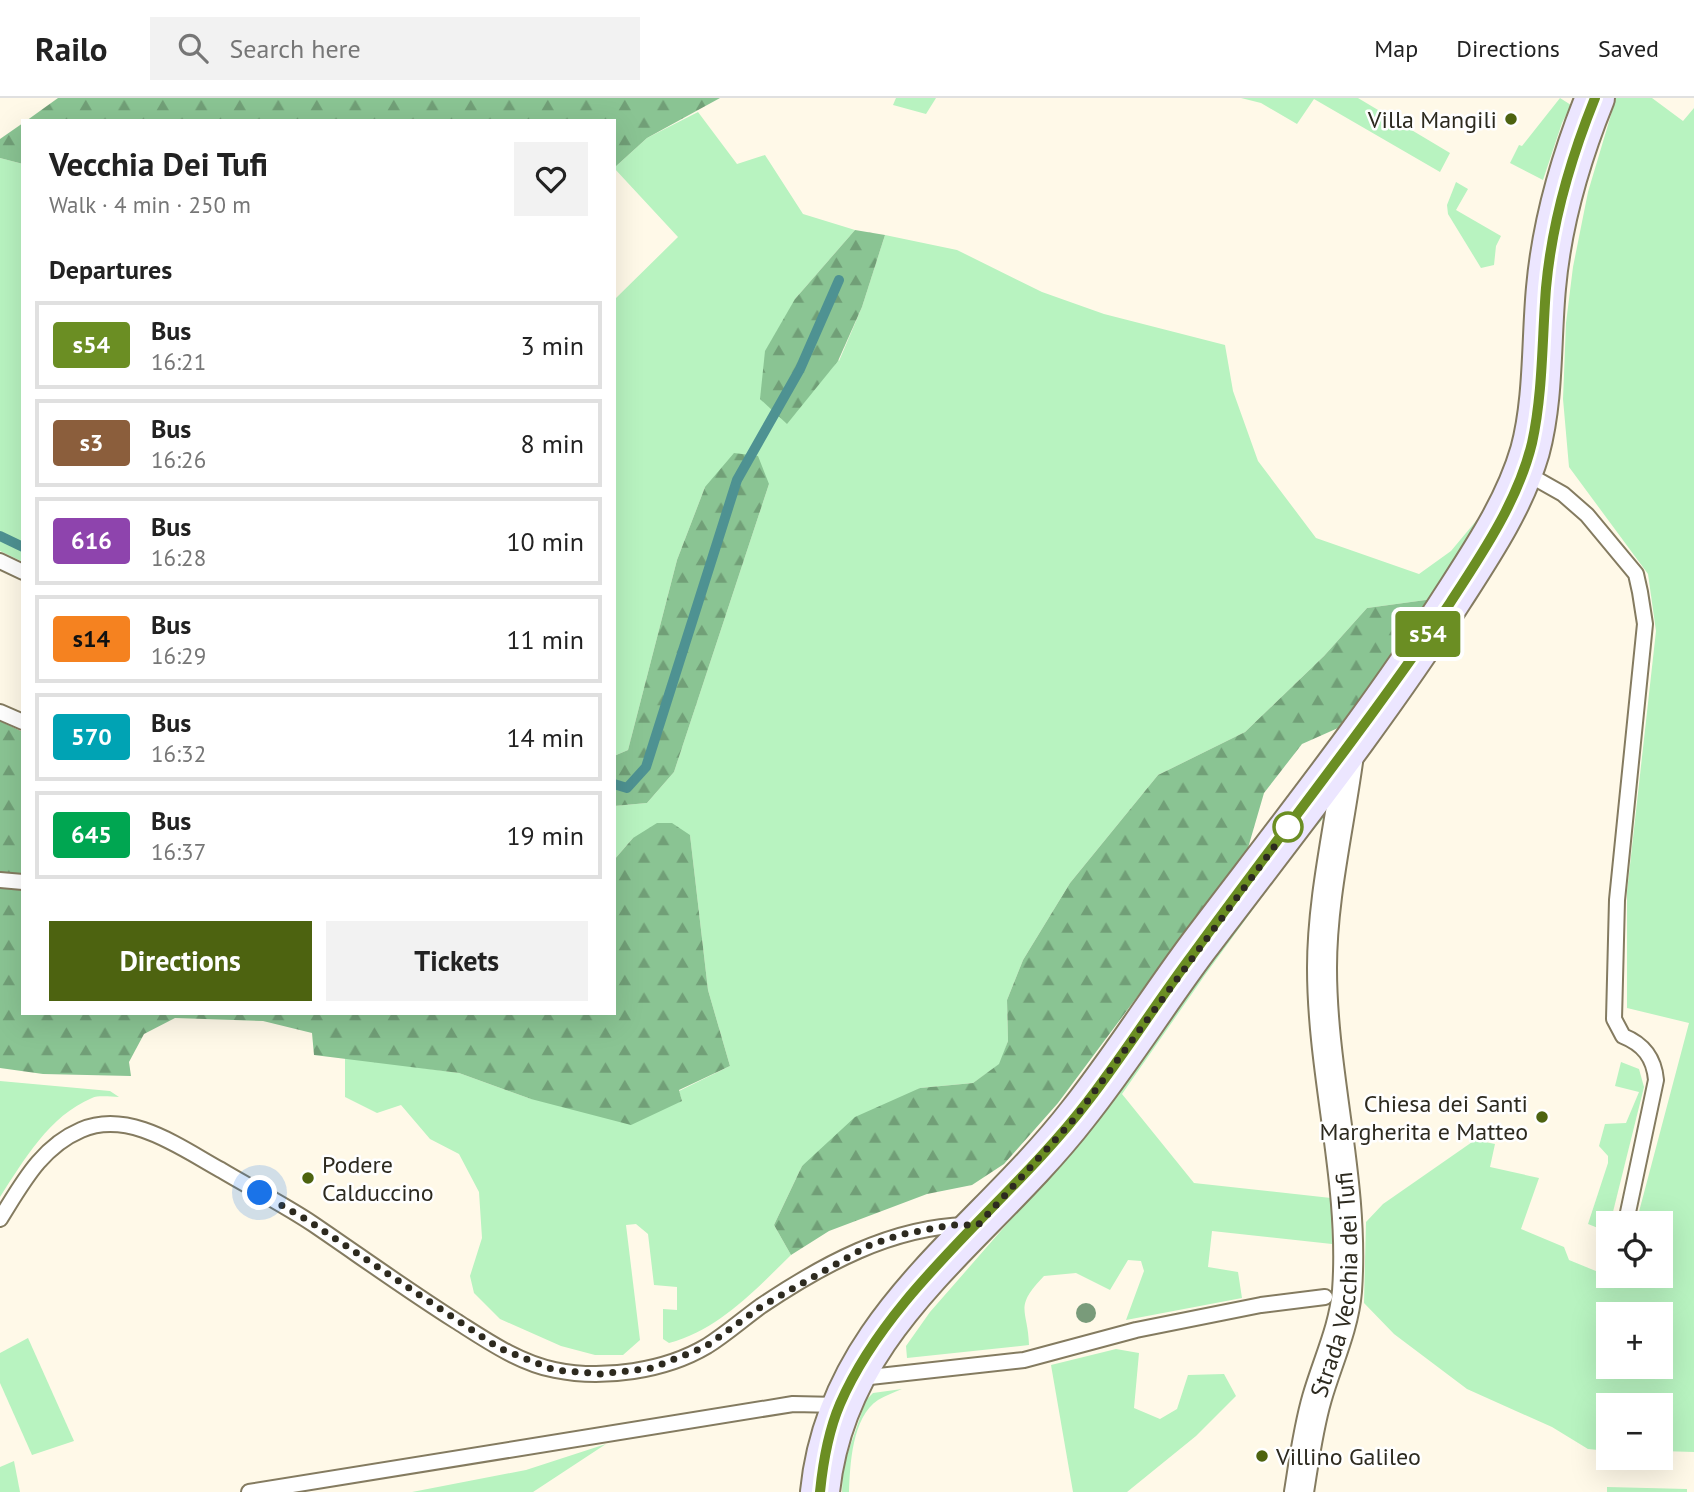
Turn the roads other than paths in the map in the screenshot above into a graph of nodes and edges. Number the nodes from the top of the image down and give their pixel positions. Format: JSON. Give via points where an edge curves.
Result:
{"nodes":[{"id":1,"x":1595,"y":98,"type":"edge"},
{"id":2,"x":1523,"y":471,"type":"junction"},
{"id":3,"x":0,"y":561,"type":"edge"},
{"id":4,"x":21,"y":571,"type":"edge"},
{"id":5,"x":0,"y":712,"type":"edge"},
{"id":6,"x":21,"y":721,"type":"edge"},
{"id":7,"x":1351,"y":741,"type":"junction"},
{"id":8,"x":0,"y":880,"type":"edge"},
{"id":9,"x":21,"y":882,"type":"edge"},
{"id":10,"x":1628,"y":1211,"type":"edge"},
{"id":11,"x":0,"y":1219,"type":"edge"},
{"id":12,"x":978,"y":1225,"type":"junction"},
{"id":13,"x":1325,"y":1297,"type":"dead end"},
{"id":14,"x":846,"y":1392,"type":"junction"},
{"id":15,"x":249,"y":1492,"type":"edge"},
{"id":16,"x":820,"y":1492,"type":"edge"},
{"id":17,"x":1298,"y":1492,"type":"edge"}],
"edges":[{"from":1,"to":2,"type":"street","via":[[1556,221],[1537,411]]},
{"from":2,"to":7,"type":"street","via":[[1493,533],[1451,601]]},
{"from":2,"to":10,"type":"lane","via":[[1563,494],[1607,537],[1636,574],[1645,624],[1617,900],[1614,1019],[1623,1035],[1639,1042],[1655,1065],[1656,1080]]},
{"from":3,"to":4,"type":"lane"},
{"from":5,"to":6,"type":"lane"},
{"from":7,"to":12,"type":"street","via":[[1075,1118]]},
{"from":7,"to":17,"type":"street","name":"Strada Vecchia dei Tufi","via":[[1322,967],[1345,1202],[1347,1291],[1314,1410]]},
{"from":8,"to":9,"type":"lane"},
{"from":11,"to":12,"type":"lane","via":[[35,1165],[54,1146],[83,1129],[108,1124],[137,1128],[164,1138],[309,1221],[499,1348],[554,1370],[601,1374],[652,1368],[705,1347],[762,1306],[868,1246],[951,1225]]},
{"from":12,"to":14,"type":"street","via":[[905,1302],[869,1350]]},
{"from":13,"to":14,"type":"lane","via":[[1261,1305],[1136,1330],[1024,1360]]},
{"from":14,"to":15,"type":"lane"},
{"from":14,"to":16,"type":"street","via":[[825,1451]]}]}
